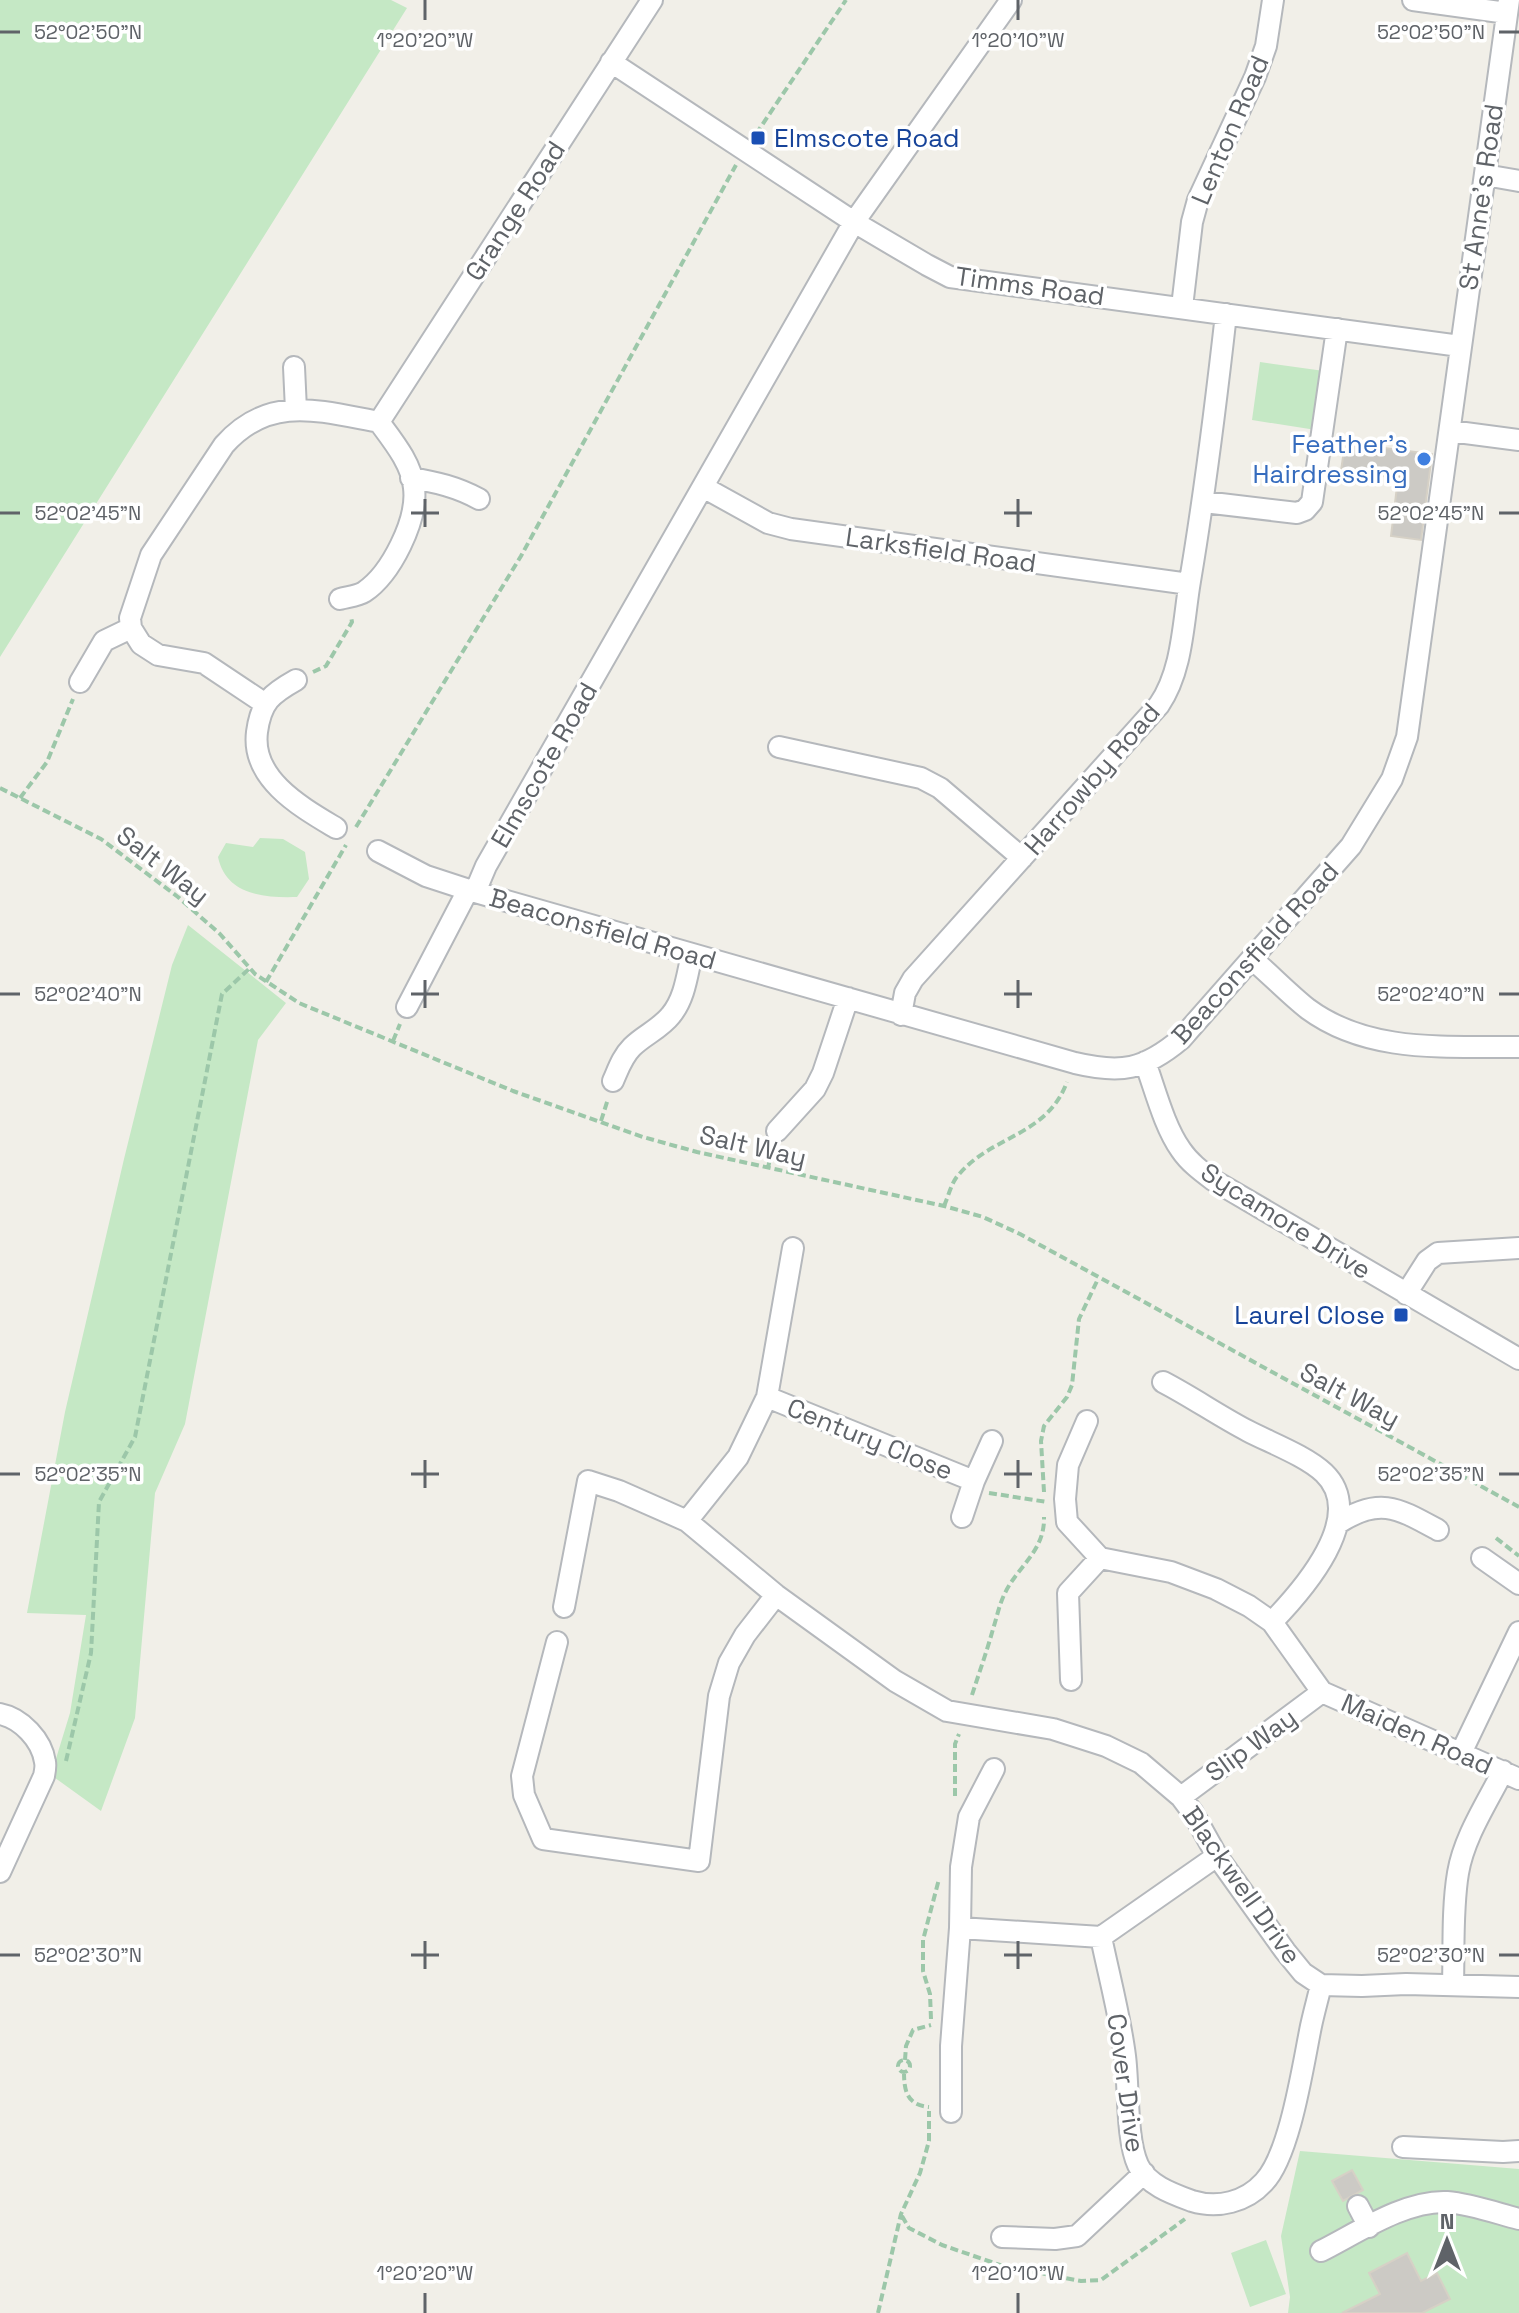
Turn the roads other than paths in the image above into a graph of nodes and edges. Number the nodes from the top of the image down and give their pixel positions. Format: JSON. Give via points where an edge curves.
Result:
{"nodes":[{"id":1,"x":652,"y":0,"type":"edge"},
{"id":2,"x":1011,"y":0,"type":"edge"},
{"id":3,"x":1273,"y":0,"type":"edge"},
{"id":4,"x":1413,"y":0,"type":"edge"},
{"id":5,"x":1508,"y":6,"type":"edge"},
{"id":6,"x":611,"y":62,"type":"junction"},
{"id":7,"x":1485,"y":175,"type":"junction"},
{"id":8,"x":1519,"y":181,"type":"edge"},
{"id":9,"x":854,"y":222,"type":"junction"},
{"id":10,"x":1182,"y":307,"type":"junction"},
{"id":11,"x":1226,"y":314,"type":"junction"},
{"id":12,"x":1337,"y":329,"type":"junction"},
{"id":13,"x":1460,"y":346,"type":"junction"},
{"id":14,"x":294,"y":367,"type":"dead end"},
{"id":15,"x":296,"y":410,"type":"junction"},
{"id":16,"x":379,"y":422,"type":"junction"},
{"id":17,"x":1450,"y":431,"type":"junction"},
{"id":18,"x":1519,"y":440,"type":"edge"},
{"id":19,"x":411,"y":478,"type":"junction"},
{"id":20,"x":703,"y":487,"type":"junction"},
{"id":21,"x":479,"y":499,"type":"dead end"},
{"id":22,"x":1204,"y":502,"type":"junction"},
{"id":23,"x":1189,"y":584,"type":"junction"},
{"id":24,"x":340,"y":599,"type":"road end"},
{"id":25,"x":131,"y":628,"type":"junction"},
{"id":26,"x":296,"y":680,"type":"road end"},
{"id":27,"x":80,"y":682,"type":"road end"},
{"id":28,"x":264,"y":703,"type":"junction"},
{"id":29,"x":779,"y":747,"type":"dead end"},
{"id":30,"x":336,"y":828,"type":"dead end"},
{"id":31,"x":378,"y":851,"type":"dead end"},
{"id":32,"x":1022,"y":858,"type":"junction"},
{"id":33,"x":472,"y":891,"type":"junction"},
{"id":34,"x":692,"y":954,"type":"junction"},
{"id":35,"x":1252,"y":959,"type":"junction"},
{"id":36,"x":848,"y":998,"type":"junction"},
{"id":37,"x":407,"y":1007,"type":"dead end"},
{"id":38,"x":901,"y":1015,"type":"junction"},
{"id":39,"x":1519,"y":1047,"type":"edge"},
{"id":40,"x":1145,"y":1062,"type":"junction"},
{"id":41,"x":613,"y":1081,"type":"dead end"},
{"id":42,"x":777,"y":1131,"type":"dead end"},
{"id":43,"x":793,"y":1248,"type":"dead end"},
{"id":44,"x":1519,"y":1248,"type":"edge"},
{"id":45,"x":1406,"y":1294,"type":"junction"},
{"id":46,"x":1519,"y":1359,"type":"edge"},
{"id":47,"x":1163,"y":1382,"type":"dead end"},
{"id":48,"x":767,"y":1397,"type":"junction"},
{"id":49,"x":1087,"y":1421,"type":"dead end"},
{"id":50,"x":992,"y":1441,"type":"dead end"},
{"id":51,"x":972,"y":1486,"type":"junction"},
{"id":52,"x":962,"y":1517,"type":"dead end"},
{"id":53,"x":687,"y":1521,"type":"junction"},
{"id":54,"x":1337,"y":1524,"type":"junction"},
{"id":55,"x":1438,"y":1530,"type":"dead end"},
{"id":56,"x":1100,"y":1558,"type":"junction"},
{"id":57,"x":1482,"y":1558,"type":"dead end"},
{"id":58,"x":1519,"y":1584,"type":"edge"},
{"id":59,"x":776,"y":1595,"type":"junction"},
{"id":60,"x":564,"y":1607,"type":"dead end"},
{"id":61,"x":1272,"y":1622,"type":"junction"},
{"id":62,"x":1519,"y":1632,"type":"edge"},
{"id":63,"x":557,"y":1642,"type":"dead end"},
{"id":64,"x":1071,"y":1680,"type":"dead end"},
{"id":65,"x":1322,"y":1692,"type":"junction"},
{"id":66,"x":0,"y":1714,"type":"edge"},
{"id":67,"x":1461,"y":1753,"type":"junction"},
{"id":68,"x":994,"y":1769,"type":"dead end"},
{"id":69,"x":1511,"y":1775,"type":"edge"},
{"id":70,"x":1181,"y":1797,"type":"junction"},
{"id":71,"x":1217,"y":1856,"type":"junction"},
{"id":72,"x":0,"y":1872,"type":"edge"},
{"id":73,"x":960,"y":1928,"type":"junction"},
{"id":74,"x":1101,"y":1937,"type":"junction"},
{"id":75,"x":1321,"y":1985,"type":"junction"},
{"id":76,"x":1453,"y":1985,"type":"junction"},
{"id":77,"x":1519,"y":1987,"type":"edge"},
{"id":78,"x":951,"y":2112,"type":"dead end"},
{"id":79,"x":1403,"y":2147,"type":"dead end"},
{"id":80,"x":1519,"y":2151,"type":"edge"},
{"id":81,"x":1144,"y":2173,"type":"junction"},
{"id":82,"x":1358,"y":2206,"type":"dead end"},
{"id":83,"x":1519,"y":2219,"type":"edge"},
{"id":84,"x":1369,"y":2227,"type":"junction"},
{"id":85,"x":1002,"y":2237,"type":"dead end"},
{"id":86,"x":1321,"y":2251,"type":"dead end"}],
"edges":[{"from":1,"to":6,"type":"street","name":"Grange Road"},
{"from":2,"to":9,"type":"street"},
{"from":3,"to":10,"type":"street","name":"Lenton Road","via":[[1255,77],[1198,200]]},
{"from":4,"to":5,"type":"street"},
{"from":5,"to":7,"type":"street","name":"St Anne's Road"},
{"from":6,"to":9,"type":"street","name":"Timms Road"},
{"from":6,"to":16,"type":"street","name":"Grange Road"},
{"from":7,"to":8,"type":"street"},
{"from":7,"to":13,"type":"street","name":"St Anne's Road"},
{"from":9,"to":10,"type":"street","name":"Timms Road","via":[[950,277]]},
{"from":9,"to":20,"type":"street","name":"Elmscote Road"},
{"from":10,"to":11,"type":"street","name":"Timms Road"},
{"from":11,"to":12,"type":"street","name":"Timms Road"},
{"from":11,"to":22,"type":"street","name":"Harrowby Road"},
{"from":12,"to":13,"type":"street","name":"Timms Road"},
{"from":12,"to":22,"type":"street","via":[[1312,502],[1297,513]]},
{"from":13,"to":17,"type":"street","name":"Beaconsfield Road"},
{"from":14,"to":15,"type":"street"},
{"from":15,"to":16,"type":"street"},
{"from":15,"to":25,"type":"street","via":[[258,418],[224,445],[151,555]]},
{"from":16,"to":19,"type":"street","via":[[396,443]]},
{"from":17,"to":18,"type":"street"},
{"from":17,"to":35,"type":"street","name":"Beaconsfield Road","via":[[1407,737],[1392,779],[1351,846]]},
{"from":19,"to":21,"type":"street"},
{"from":19,"to":24,"type":"street","via":[[413,509],[391,564],[364,592]]},
{"from":20,"to":23,"type":"street","name":"Larksfield Road","via":[[768,523],[791,529]]},
{"from":20,"to":33,"type":"street","name":"Elmscote Road"},
{"from":22,"to":23,"type":"street","name":"Harrowby Road"},
{"from":23,"to":32,"type":"street","name":"Harrowby Road","via":[[1168,691]]},
{"from":25,"to":27,"type":"street","via":[[104,641]]},
{"from":25,"to":28,"type":"street","via":[[141,644],[158,655],[204,663]]},
{"from":26,"to":28,"type":"street"},
{"from":28,"to":30,"type":"street","via":[[256,737],[260,767],[302,808]]},
{"from":29,"to":32,"type":"street","via":[[921,778]]},
{"from":31,"to":33,"type":"street","name":"Beaconsfield Road"},
{"from":32,"to":38,"type":"street","name":"Harrowby Road","via":[[913,979]]},
{"from":33,"to":34,"type":"street","name":"Beaconsfield Road"},
{"from":33,"to":37,"type":"street","name":"Elmscote Road"},
{"from":34,"to":36,"type":"street","name":"Beaconsfield Road"},
{"from":34,"to":41,"type":"street","via":[[673,1013],[632,1047]]},
{"from":35,"to":39,"type":"street","via":[[1309,1009],[1387,1043]]},
{"from":35,"to":40,"type":"street","name":"Beaconsfield Road","via":[[1181,1039]]},
{"from":36,"to":38,"type":"street","name":"Beaconsfield Road"},
{"from":36,"to":42,"type":"street","via":[[815,1089]]},
{"from":38,"to":40,"type":"street","name":"Beaconsfield Road","via":[[1075,1063],[1115,1070]]},
{"from":40,"to":45,"type":"street","name":"Sycamore Drive","via":[[1180,1148],[1195,1166]]},
{"from":43,"to":48,"type":"street"},
{"from":44,"to":45,"type":"street","via":[[1438,1253]]},
{"from":45,"to":46,"type":"street","name":"Sycamore Drive"},
{"from":47,"to":54,"type":"street","via":[[1324,1473],[1336,1489]]},
{"from":48,"to":51,"type":"street","name":"Century Close"},
{"from":48,"to":53,"type":"street","via":[[738,1457]]},
{"from":49,"to":56,"type":"street","via":[[1068,1465],[1067,1522]]},
{"from":50,"to":51,"type":"street","name":"Century Close"},
{"from":51,"to":52,"type":"street","name":"Century Close"},
{"from":53,"to":59,"type":"street","name":"Blackwell Drive"},
{"from":53,"to":60,"type":"street","name":"Blackwell Drive","via":[[588,1481]]},
{"from":54,"to":55,"type":"street","via":[[1354,1513],[1385,1507]]},
{"from":54,"to":61,"type":"street","via":[[1319,1565]]},
{"from":56,"to":61,"type":"street","name":"Maiden Road","via":[[1171,1572],[1216,1589]]},
{"from":56,"to":64,"type":"street","via":[[1068,1593]]},
{"from":57,"to":58,"type":"street"},
{"from":59,"to":63,"type":"street","via":[[729,1663],[719,1696],[699,1861],[543,1839],[524,1795],[522,1776]]},
{"from":59,"to":70,"type":"street","name":"Blackwell Drive","via":[[895,1681],[947,1711],[1053,1729],[1106,1746],[1141,1763]]},
{"from":61,"to":65,"type":"street","name":"Maiden Road"},
{"from":62,"to":67,"type":"street"},
{"from":65,"to":67,"type":"street","name":"Maiden Road"},
{"from":65,"to":70,"type":"street","name":"Slip Way"},
{"from":66,"to":72,"type":"street","via":[[33,1734],[45,1761],[44,1776]]},
{"from":67,"to":69,"type":"street","name":"Maiden Road"},
{"from":68,"to":73,"type":"street","via":[[969,1817]]},
{"from":69,"to":76,"type":"street","via":[[1464,1850],[1458,1872]]},
{"from":70,"to":71,"type":"street","name":"Blackwell Drive"},
{"from":71,"to":74,"type":"street"},
{"from":71,"to":75,"type":"street","name":"Blackwell Drive","via":[[1285,1951]]},
{"from":73,"to":74,"type":"street"},
{"from":73,"to":78,"type":"street"},
{"from":74,"to":81,"type":"street","name":"Cover Drive","via":[[1125,2056],[1131,2134]]},
{"from":75,"to":76,"type":"street","name":"Blackwell Drive"},
{"from":75,"to":81,"type":"street","name":"Cover Drive","via":[[1287,2133],[1266,2181],[1234,2202],[1217,2205],[1174,2195]]},
{"from":76,"to":77,"type":"street","name":"Blackwell Drive"},
{"from":79,"to":80,"type":"street"},
{"from":81,"to":85,"type":"street","via":[[1077,2236]]},
{"from":82,"to":84,"type":"street"},
{"from":83,"to":84,"type":"street","via":[[1457,2203],[1424,2203]]},
{"from":84,"to":86,"type":"street"}]}
